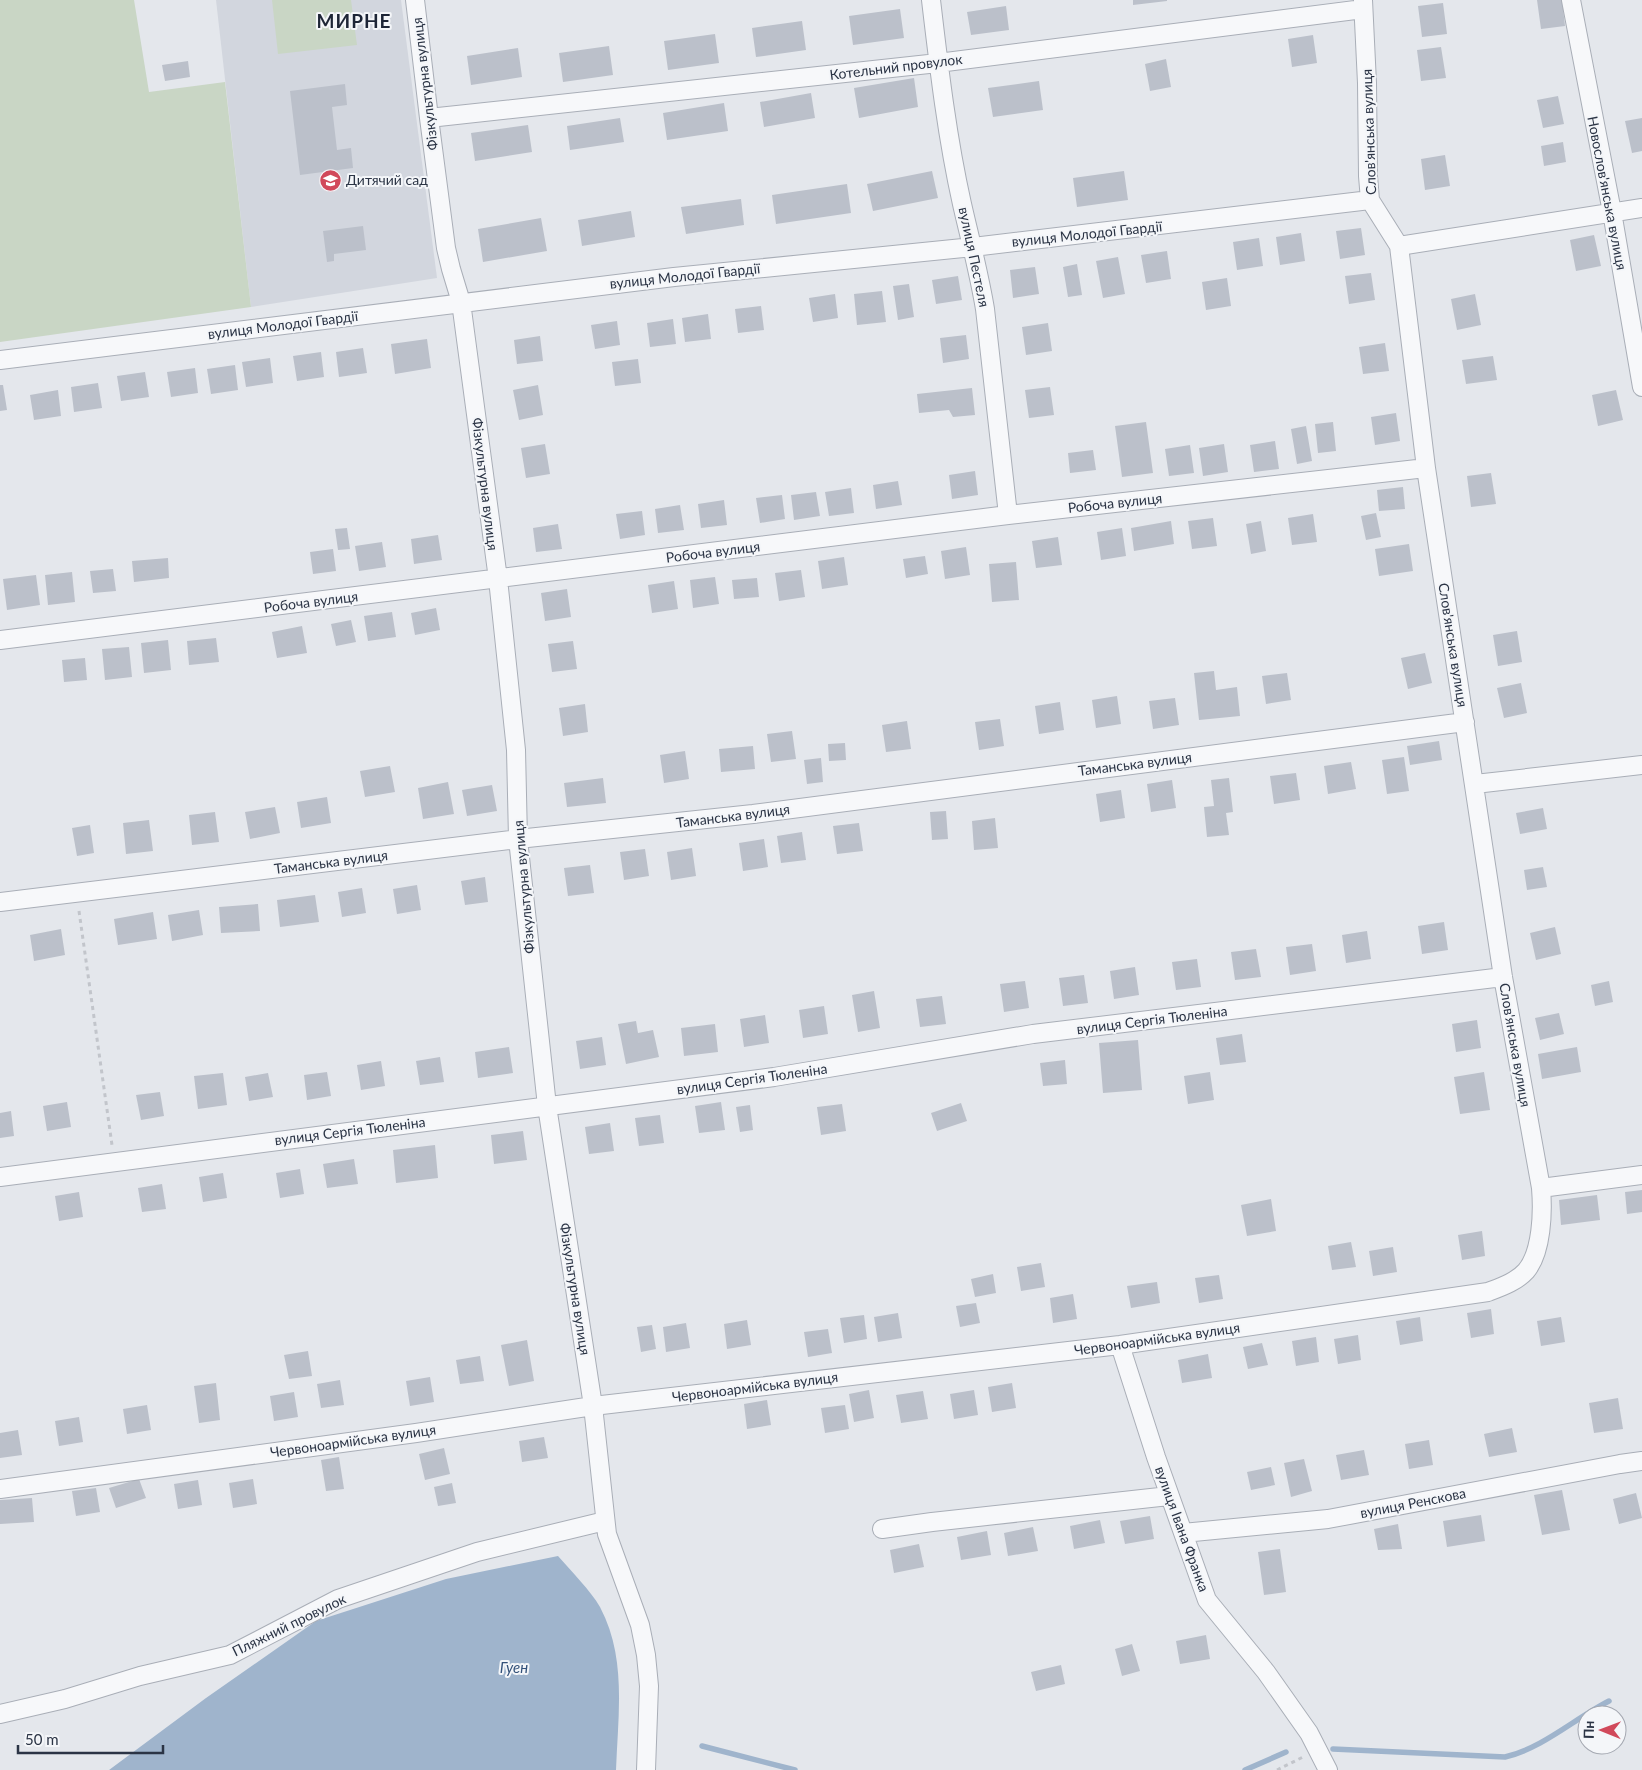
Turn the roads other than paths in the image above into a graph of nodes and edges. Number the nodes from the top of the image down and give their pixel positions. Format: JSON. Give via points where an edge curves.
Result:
{"nodes":[{"id":1,"x":415,"y":0,"type":"edge"},
{"id":2,"x":931,"y":0,"type":"edge"},
{"id":3,"x":1571,"y":0,"type":"edge"},
{"id":4,"x":1363,"y":4,"type":"edge"},
{"id":5,"x":938,"y":62,"type":"junction"},
{"id":6,"x":429,"y":118,"type":"junction"},
{"id":7,"x":1370,"y":200,"type":"junction"},
{"id":8,"x":1642,"y":208,"type":"edge"},
{"id":9,"x":1612,"y":212,"type":"junction"},
{"id":10,"x":1399,"y":246,"type":"junction"},
{"id":11,"x":973,"y":247,"type":"junction"},
{"id":12,"x":461,"y":302,"type":"junction"},
{"id":13,"x":0,"y":360,"type":"edge"},
{"id":14,"x":1642,"y":387,"type":"edge"},
{"id":15,"x":1426,"y":468,"type":"junction"},
{"id":16,"x":1008,"y":515,"type":"junction"},
{"id":17,"x":498,"y":579,"type":"junction"},
{"id":18,"x":0,"y":640,"type":"edge"},
{"id":19,"x":1465,"y":722,"type":"junction"},
{"id":20,"x":1642,"y":766,"type":"edge"},
{"id":21,"x":1475,"y":784,"type":"junction"},
{"id":22,"x":518,"y":839,"type":"junction"},
{"id":23,"x":0,"y":902,"type":"edge"},
{"id":24,"x":1503,"y":977,"type":"junction"},
{"id":25,"x":547,"y":1106,"type":"junction"},
{"id":26,"x":1642,"y":1174,"type":"edge"},
{"id":27,"x":0,"y":1177,"type":"edge"},
{"id":28,"x":1541,"y":1188,"type":"junction"},
{"id":29,"x":1509,"y":1284,"type":"joint"},
{"id":30,"x":1120,"y":1345,"type":"junction"},
{"id":31,"x":593,"y":1406,"type":"junction"},
{"id":32,"x":1642,"y":1461,"type":"edge"},
{"id":33,"x":0,"y":1489,"type":"edge"},
{"id":34,"x":1169,"y":1496,"type":"junction"},
{"id":35,"x":605,"y":1521,"type":"junction"},
{"id":36,"x":882,"y":1529,"type":"dead end"},
{"id":37,"x":1183,"y":1533,"type":"junction"},
{"id":38,"x":0,"y":1714,"type":"edge"},
{"id":39,"x":646,"y":1770,"type":"edge"},
{"id":40,"x":1328,"y":1770,"type":"edge"}],
"edges":[{"from":1,"to":6,"type":"street","name":"Фізкультурна вулиця"},
{"from":2,"to":5,"type":"street","name":"вулиця Пестеля"},
{"from":3,"to":9,"type":"street","name":"Новослов'янська вулиця"},
{"from":4,"to":5,"type":"street","name":"Котельний провулок"},
{"from":4,"to":7,"type":"street","name":"Слов'янська вулиця"},
{"from":5,"to":6,"type":"street","name":"Котельний провулок"},
{"from":5,"to":11,"type":"street","name":"вулиця Пестеля","via":[[954,166]]},
{"from":6,"to":12,"type":"street","name":"Фізкультурна вулиця","via":[[446,248]]},
{"from":7,"to":10,"type":"street","name":"Слов'янська вулиця"},
{"from":7,"to":11,"type":"street","name":"вулиця Молодої Гвардії"},
{"from":8,"to":9,"type":"street"},
{"from":9,"to":10,"type":"street"},
{"from":9,"to":14,"type":"street","name":"Новослов'янська вулиця"},
{"from":10,"to":15,"type":"street","name":"Слов'янська вулиця"},
{"from":11,"to":12,"type":"street","name":"вулиця Молодої Гвардії"},
{"from":11,"to":16,"type":"street","name":"вулиця Пестеля","via":[[985,309]]},
{"from":12,"to":13,"type":"street","name":"вулиця Молодої Гвардії"},
{"from":12,"to":17,"type":"street","name":"Фізкультурна вулиця"},
{"from":15,"to":16,"type":"street","name":"Робоча вулиця"},
{"from":15,"to":19,"type":"street","name":"Слов'янська вулиця"},
{"from":16,"to":17,"type":"street","name":"Робоча вулиця"},
{"from":17,"to":18,"type":"street","name":"Робоча вулиця"},
{"from":17,"to":22,"type":"street","name":"Фізкультурна вулиця","via":[[516,750]]},
{"from":19,"to":21,"type":"street","name":"Слов'янська вулиця"},
{"from":19,"to":22,"type":"street","name":"Таманська вулиця","via":[[753,814]]},
{"from":20,"to":21,"type":"street"},
{"from":21,"to":24,"type":"street","name":"Слов'янська вулиця"},
{"from":22,"to":23,"type":"street","name":"Таманська вулиця"},
{"from":22,"to":25,"type":"street","name":"Фізкультурна вулиця"},
{"from":24,"to":25,"type":"street","name":"вулиця Сергія Тюленіна","via":[[1033,1034],[774,1077]]},
{"from":24,"to":28,"type":"street","name":"Слов'янська вулиця"},
{"from":25,"to":27,"type":"street","name":"вулиця Сергія Тюленіна"},
{"from":25,"to":31,"type":"street","name":"Фізкультурна вулиця"},
{"from":26,"to":28,"type":"street"},
{"from":28,"to":29,"type":"street","name":"Слов'янська вулиця","via":[[1542,1211],[1534,1255],[1526,1271]]},
{"from":29,"to":30,"type":"street","name":"Червоноармійська вулиця","via":[[1488,1292]]},
{"from":30,"to":31,"type":"street","name":"Червоноармійська вулиця"},
{"from":30,"to":34,"type":"street","name":"вулиця Івана Франка"},
{"from":31,"to":33,"type":"street","name":"Червоноармійська вулиця"},
{"from":31,"to":35,"type":"street","name":"Фізкультурна вулиця"},
{"from":32,"to":37,"type":"street","name":"вулиця Ренскова","via":[[1328,1519]]},
{"from":34,"to":36,"type":"street"},
{"from":34,"to":37,"type":"street","name":"вулиця Івана Франка"},
{"from":35,"to":38,"type":"street","name":"Пляжний провулок","via":[[477,1552],[338,1599],[230,1655]]},
{"from":35,"to":39,"type":"street","name":"Фізкультурна вулиця","via":[[640,1625],[646,1655],[650,1686]]},
{"from":37,"to":40,"type":"street","name":"вулиця Івана Франка","via":[[1208,1600],[1309,1733]]}]}
